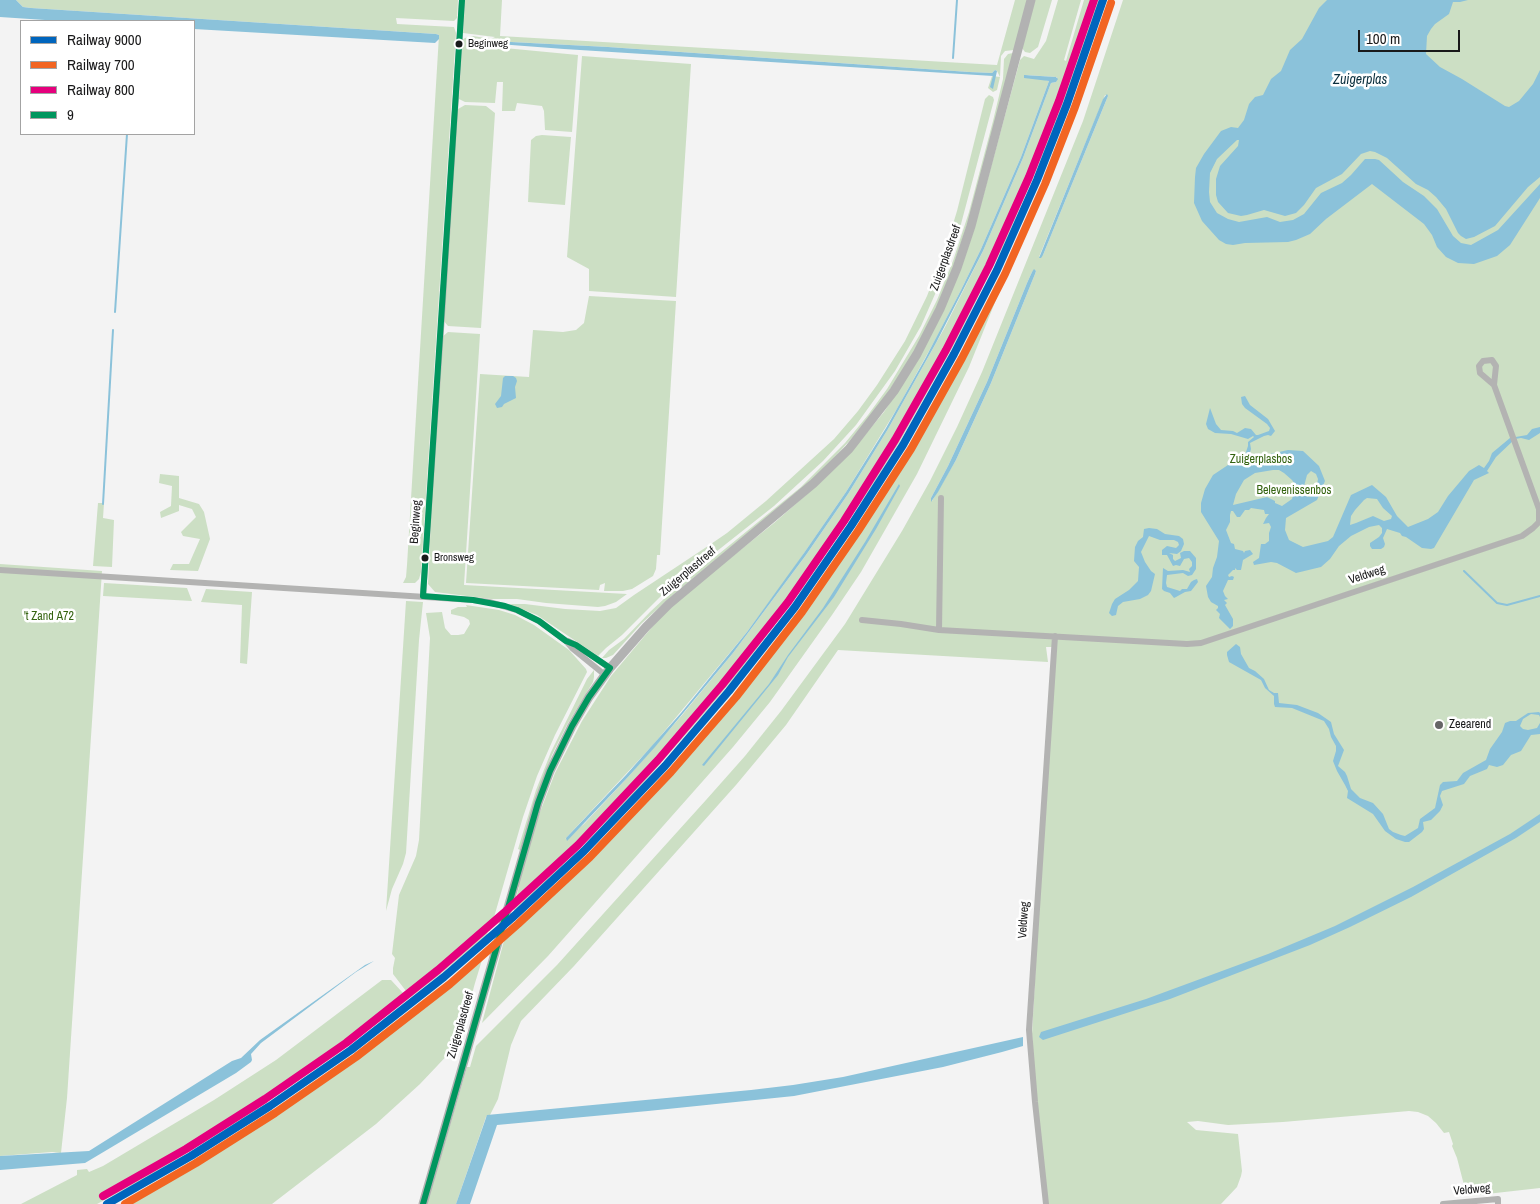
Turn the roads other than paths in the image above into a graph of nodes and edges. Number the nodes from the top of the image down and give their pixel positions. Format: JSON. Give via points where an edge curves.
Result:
{"nodes":[{"id":1,"x":462,"y":0,"type":"edge"},
{"id":2,"x":1031,"y":0,"type":"edge"},
{"id":3,"x":1494,"y":385,"type":"dead end"},
{"id":4,"x":941,"y":498,"type":"dead end"},
{"id":5,"x":0,"y":570,"type":"edge"},
{"id":6,"x":423,"y":596,"type":"junction"},
{"id":7,"x":862,"y":620,"type":"dead end"},
{"id":8,"x":939,"y":630,"type":"junction"},
{"id":9,"x":1055,"y":636,"type":"junction"},
{"id":10,"x":608,"y":672,"type":"junction"},
{"id":11,"x":423,"y":1204,"type":"edge"},
{"id":12,"x":1046,"y":1204,"type":"edge"},
{"id":13,"x":1443,"y":1204,"type":"edge"},
{"id":14,"x":1498,"y":1204,"type":"edge"}],
"edges":[{"from":1,"to":6,"type":"street","name":"Beginweg"},
{"from":2,"to":10,"type":"main road","name":"Zuigerplasdreef","via":[[959,262],[917,354],[894,391],[849,449],[793,501],[669,604],[622,652]]},
{"from":3,"to":9,"type":"street","name":"Veldweg","via":[[1539,509],[1539,522],[1522,536],[1201,643]]},
{"from":4,"to":8,"type":"street"},
{"from":5,"to":6,"type":"street"},
{"from":6,"to":10,"type":"street","via":[[473,600],[505,606],[530,616],[566,641],[576,644]]},
{"from":7,"to":8,"type":"street","name":"Veldweg"},
{"from":8,"to":9,"type":"street","name":"Veldweg"},
{"from":9,"to":12,"type":"street","name":"Veldweg","via":[[1028,1030]]},
{"from":10,"to":11,"type":"main road","name":"Zuigerplasdreef","via":[[572,726],[538,803]]},
{"from":13,"to":14,"type":"street","name":"Veldweg","via":[[1498,1199]]}]}
